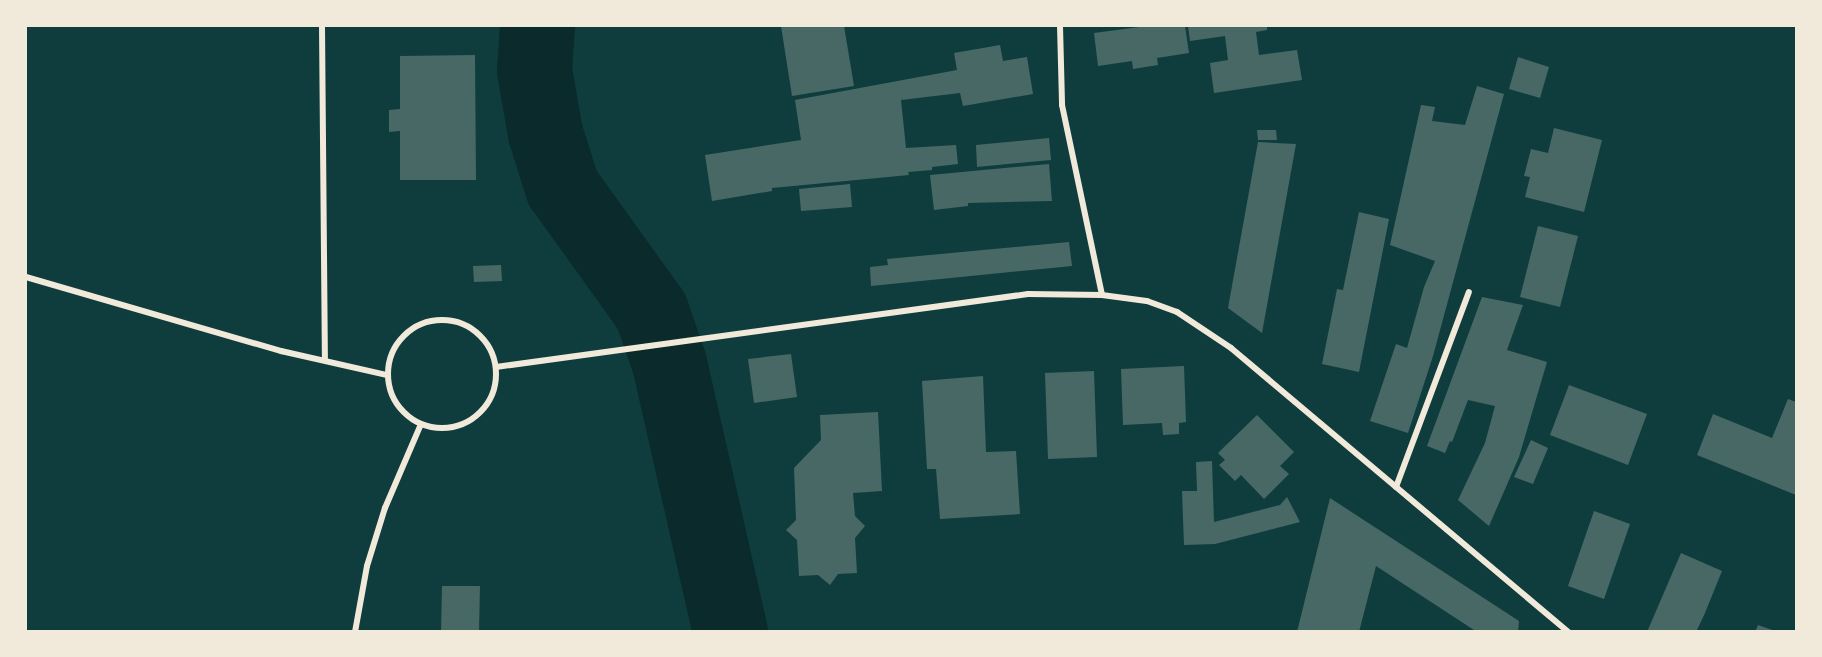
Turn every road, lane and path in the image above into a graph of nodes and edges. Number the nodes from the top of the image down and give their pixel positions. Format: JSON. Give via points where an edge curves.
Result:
{"nodes":[{"id":1,"x":322,"y":26,"type":"edge"},
{"id":2,"x":1060,"y":26,"type":"edge"},
{"id":3,"x":26,"y":277,"type":"edge"},
{"id":4,"x":1469,"y":292,"type":"dead end"},
{"id":5,"x":1102,"y":295,"type":"junction"},
{"id":6,"x":325,"y":359,"type":"junction"},
{"id":7,"x":496,"y":367,"type":"junction"},
{"id":8,"x":387,"y":375,"type":"junction"},
{"id":9,"x":421,"y":424,"type":"junction"},
{"id":10,"x":1396,"y":488,"type":"junction"},
{"id":11,"x":355,"y":632,"type":"edge"},
{"id":12,"x":1568,"y":632,"type":"edge"}],
"edges":[{"from":1,"to":6,"type":"street"},
{"from":2,"to":5,"type":"street","via":[[1062,105]]},
{"from":3,"to":6,"type":"street","via":[[272,348]]},
{"from":4,"to":10,"type":"street"},
{"from":5,"to":7,"type":"street","via":[[1028,294]]},
{"from":5,"to":10,"type":"street","via":[[1147,301],[1202,327],[1279,387]]},
{"from":6,"to":8,"type":"street"},
{"from":7,"to":8,"type":"street","via":[[488,345],[471,328],[450,319],[427,321],[406,333],[392,352]]},
{"from":7,"to":9,"type":"street","via":[[495,389],[484,409],[465,423],[444,429]]},
{"from":8,"to":9,"type":"street","via":[[392,395],[403,413]]},
{"from":9,"to":11,"type":"street","via":[[385,508],[367,566]]},
{"from":10,"to":12,"type":"street"}]}
